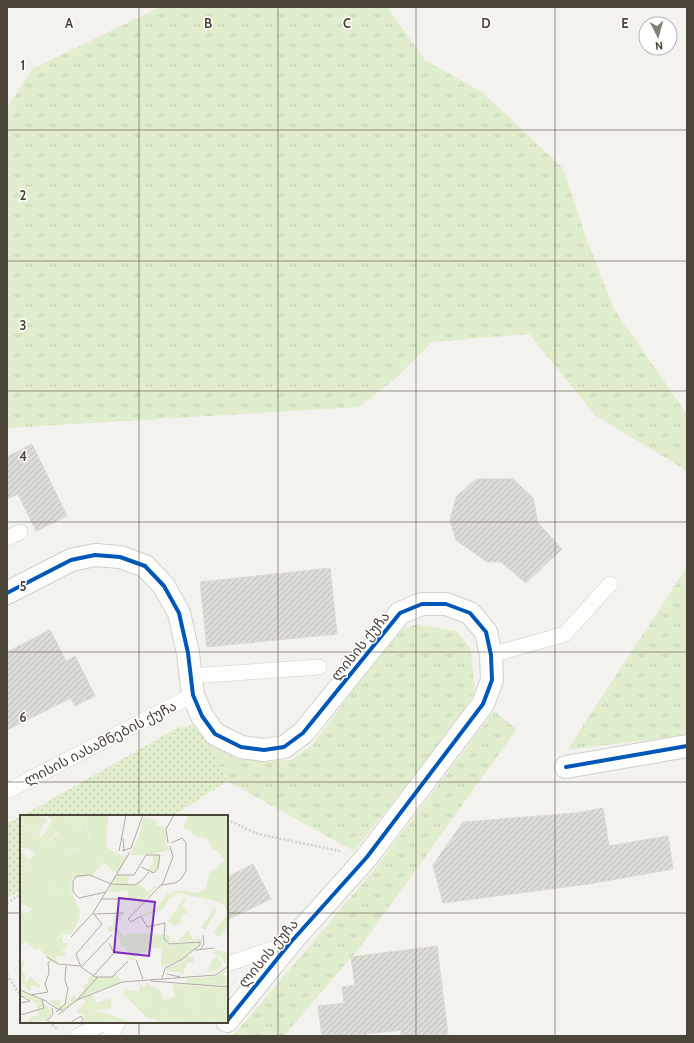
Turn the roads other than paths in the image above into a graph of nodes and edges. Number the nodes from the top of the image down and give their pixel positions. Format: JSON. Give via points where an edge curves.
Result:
{"nodes":[{"id":1,"x":610,"y":584,"type":"dead end"},
{"id":2,"x":7,"y":593,"type":"edge"},
{"id":3,"x":491,"y":655,"type":"junction"},
{"id":4,"x":320,"y":667,"type":"dead end"},
{"id":5,"x":192,"y":686,"type":"junction"},
{"id":6,"x":687,"y":746,"type":"edge"},
{"id":7,"x":566,"y":767,"type":"dead end"},
{"id":8,"x":7,"y":791,"type":"edge"},
{"id":9,"x":290,"y":943,"type":"junction"},
{"id":10,"x":228,"y":964,"type":"edge"},
{"id":11,"x":228,"y":1021,"type":"edge"},
{"id":12,"x":104,"y":1023,"type":"edge"},
{"id":13,"x":117,"y":1023,"type":"edge"},
{"id":14,"x":226,"y":1023,"type":"edge"},
{"id":15,"x":78,"y":1036,"type":"edge"},
{"id":16,"x":110,"y":1036,"type":"edge"},
{"id":17,"x":215,"y":1036,"type":"edge"}],
"edges":[{"from":1,"to":3,"type":"lane","via":[[565,634]]},
{"from":2,"to":5,"type":"street","name":"ლისის ქუჩა","via":[[71,560],[95,555],[120,557],[145,566],[164,586],[179,613]]},
{"from":3,"to":5,"type":"street","name":"ლისის ქუჩა","via":[[486,632],[470,613],[446,604],[422,604],[400,613],[304,734],[284,747],[264,750],[241,747],[215,734],[202,716]]},
{"from":3,"to":9,"type":"street","name":"ლისის ქუჩა","via":[[492,680],[483,704],[368,857]]},
{"from":4,"to":5,"type":"lane"},
{"from":5,"to":8,"type":"lane","name":"ლისის იასამნების ქუჩა"},
{"from":6,"to":7,"type":"street"},
{"from":9,"to":10,"type":"lane"},
{"from":9,"to":11,"type":"street","name":"ლისის ქუჩა"},
{"from":12,"to":15,"type":"lane"},
{"from":13,"to":16,"type":"lane"},
{"from":14,"to":17,"type":"street","name":"ლისის ქუჩა"}]}
